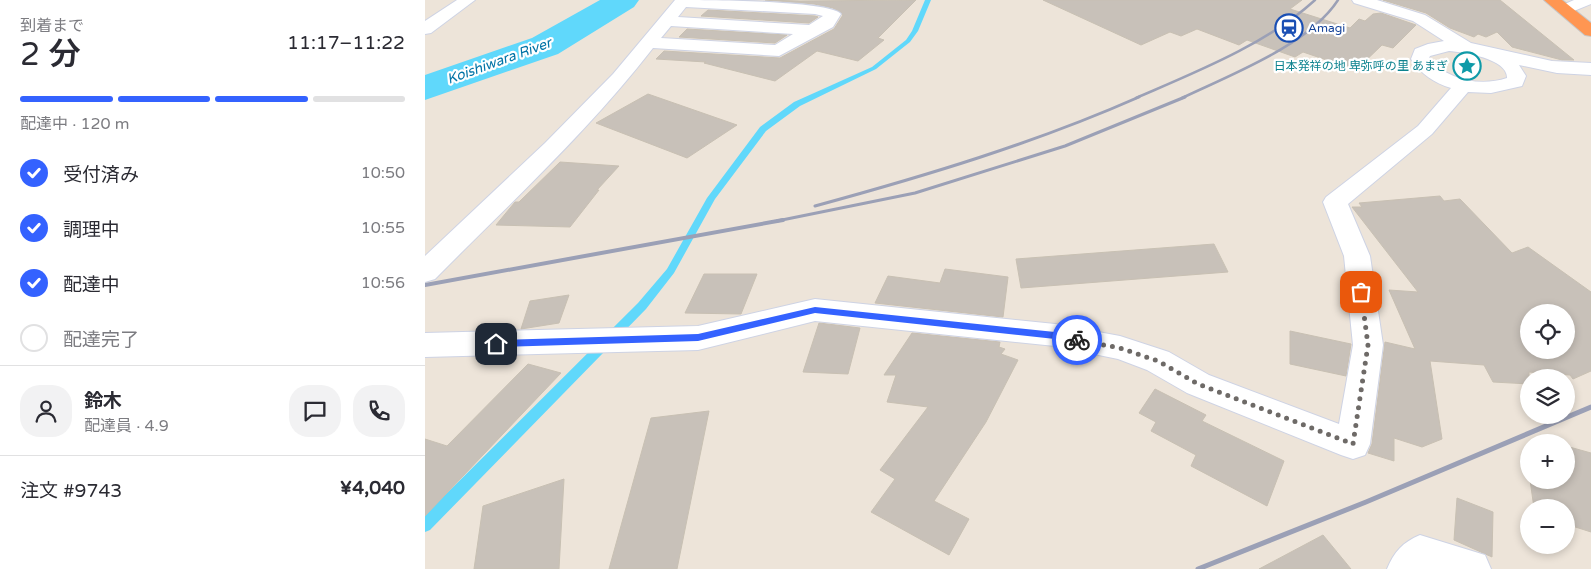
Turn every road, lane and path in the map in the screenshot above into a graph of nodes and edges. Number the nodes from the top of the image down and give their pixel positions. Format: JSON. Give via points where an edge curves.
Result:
{"nodes":[{"id":1,"x":467,"y":0,"type":"edge"},
{"id":2,"x":1588,"y":0,"type":"edge"},
{"id":3,"x":683,"y":1,"type":"edge"},
{"id":4,"x":1357,"y":5,"type":"edge"},
{"id":5,"x":1558,"y":5,"type":"edge"},
{"id":6,"x":666,"y":21,"type":"junction"},
{"id":7,"x":425,"y":29,"type":"edge"},
{"id":8,"x":811,"y":30,"type":"junction"},
{"id":9,"x":1591,"y":31,"type":"edge"},
{"id":10,"x":650,"y":43,"type":"junction"},
{"id":11,"x":1475,"y":50,"type":"junction"},
{"id":12,"x":1591,"y":69,"type":"edge"},
{"id":13,"x":1591,"y":79,"type":"edge"},
{"id":14,"x":1464,"y":85,"type":"junction"},
{"id":15,"x":1507,"y":86,"type":"junction"},
{"id":16,"x":425,"y":272,"type":"edge"},
{"id":17,"x":425,"y":345,"type":"edge"},
{"id":18,"x":1407,"y":569,"type":"edge"},
{"id":19,"x":1471,"y":569,"type":"edge"}],
"edges":[{"from":1,"to":7,"type":"street"},
{"from":2,"to":5,"type":"street"},
{"from":3,"to":6,"type":"street"},
{"from":3,"to":8,"type":"street","via":[[816,9],[833,14],[827,23]]},
{"from":4,"to":11,"type":"street","via":[[1419,18]]},
{"from":5,"to":9,"type":"highway"},
{"from":6,"to":8,"type":"street"},
{"from":6,"to":10,"type":"street"},
{"from":8,"to":10,"type":"street","via":[[779,51]]},
{"from":10,"to":16,"type":"street","via":[[553,148]]},
{"from":11,"to":12,"type":"street","via":[[1553,67]]},
{"from":11,"to":14,"type":"street","via":[[1438,46],[1421,53],[1424,66],[1433,73]]},
{"from":11,"to":15,"type":"street","via":[[1514,69],[1515,82]]},
{"from":13,"to":15,"type":"street","via":[[1562,77]]},
{"from":14,"to":15,"type":"street"},
{"from":14,"to":17,"type":"street","via":[[1425,130],[1335,202],[1357,256],[1368,345],[1353,444],[1198,384],[1158,361],[1120,348],[1055,335],[815,310],[698,338]]},
{"from":18,"to":19,"type":"street","via":[[1420,554]]}]}
